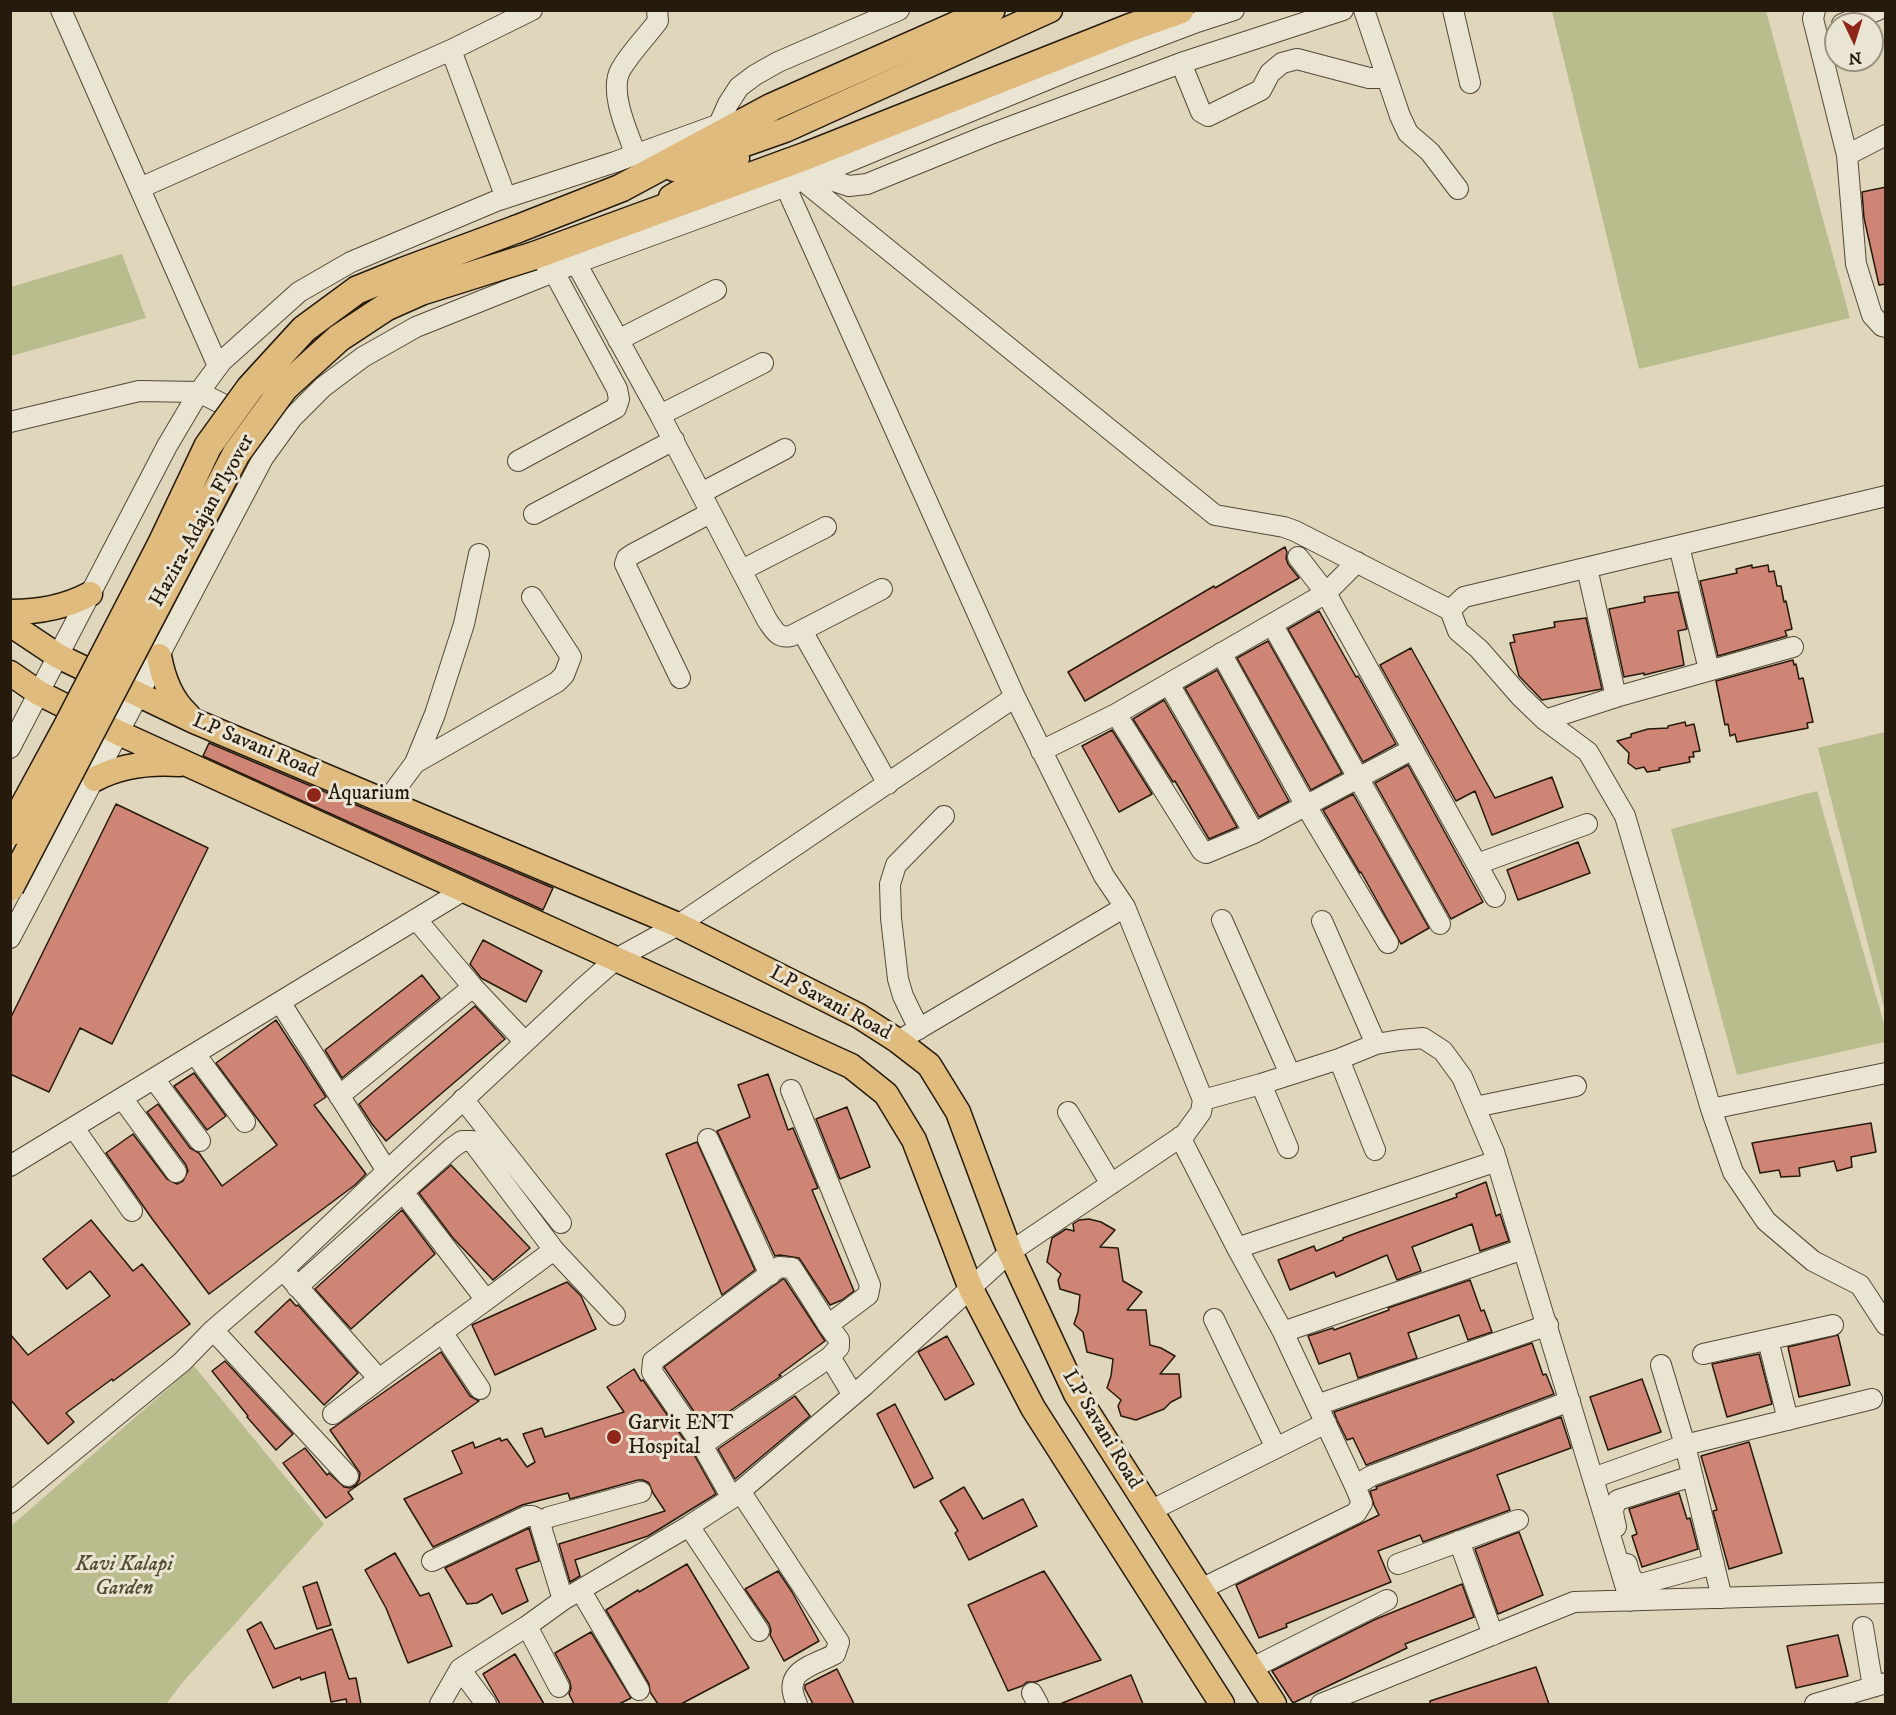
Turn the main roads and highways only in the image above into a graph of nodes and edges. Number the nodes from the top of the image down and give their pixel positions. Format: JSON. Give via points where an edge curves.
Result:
{"nodes":[{"id":1,"x":992,"y":10,"type":"edge"},
{"id":2,"x":1050,"y":10,"type":"edge"},
{"id":3,"x":1180,"y":10,"type":"edge"},
{"id":4,"x":785,"y":130,"type":"junction"},
{"id":5,"x":621,"y":188,"type":"junction"},
{"id":6,"x":641,"y":215,"type":"junction"},
{"id":7,"x":90,"y":594,"type":"road end"},
{"id":8,"x":10,"y":612,"type":"edge"},
{"id":9,"x":10,"y":624,"type":"edge"},
{"id":10,"x":159,"y":656,"type":"road end"},
{"id":11,"x":10,"y":673,"type":"edge"},
{"id":12,"x":194,"y":721,"type":"junction"},
{"id":13,"x":188,"y":765,"type":"junction"},
{"id":14,"x":95,"y":779,"type":"road end"},
{"id":15,"x":10,"y":832,"type":"edge"},
{"id":16,"x":10,"y":887,"type":"edge"},
{"id":17,"x":1222,"y":1704,"type":"edge"},
{"id":18,"x":1274,"y":1704,"type":"edge"}],
"edges":[{"from":1,"to":5,"type":"highway","name":"Hazira-Adajan Flyover","via":[[772,107]]},
{"from":2,"to":4,"type":"main road"},
{"from":3,"to":6,"type":"highway","name":"Hazira-Adajan Flyover","via":[[806,156]]},
{"from":4,"to":5,"type":"main road"},
{"from":4,"to":6,"type":"main road"},
{"from":5,"to":15,"type":"highway","name":"Hazira-Adajan Flyover","bridge":true,"via":[[357,290],[304,329],[250,388],[208,447],[68,727]]},
{"from":6,"to":16,"type":"highway","name":"Hazira-Adajan Flyover","bridge":true,"via":[[543,264],[422,291],[386,307],[339,338],[284,388],[236,454]]},
{"from":7,"to":8,"type":"main road","via":[[43,610]]},
{"from":9,"to":12,"type":"main road","name":"LP Savani Road","via":[[58,656]]},
{"from":10,"to":12,"type":"main road","via":[[169,691]]},
{"from":11,"to":13,"type":"main road","name":"LP Savani Road","via":[[39,693]]},
{"from":12,"to":18,"type":"main road","name":"LP Savani Road","via":[[678,925],[859,1016],[908,1035],[958,1112],[1010,1252],[1076,1394]]},
{"from":13,"to":14,"type":"main road","via":[[132,766]]},
{"from":13,"to":17,"type":"main road","name":"LP Savani Road","via":[[851,1066],[886,1094],[914,1140],[970,1289],[1033,1407]]}]}
